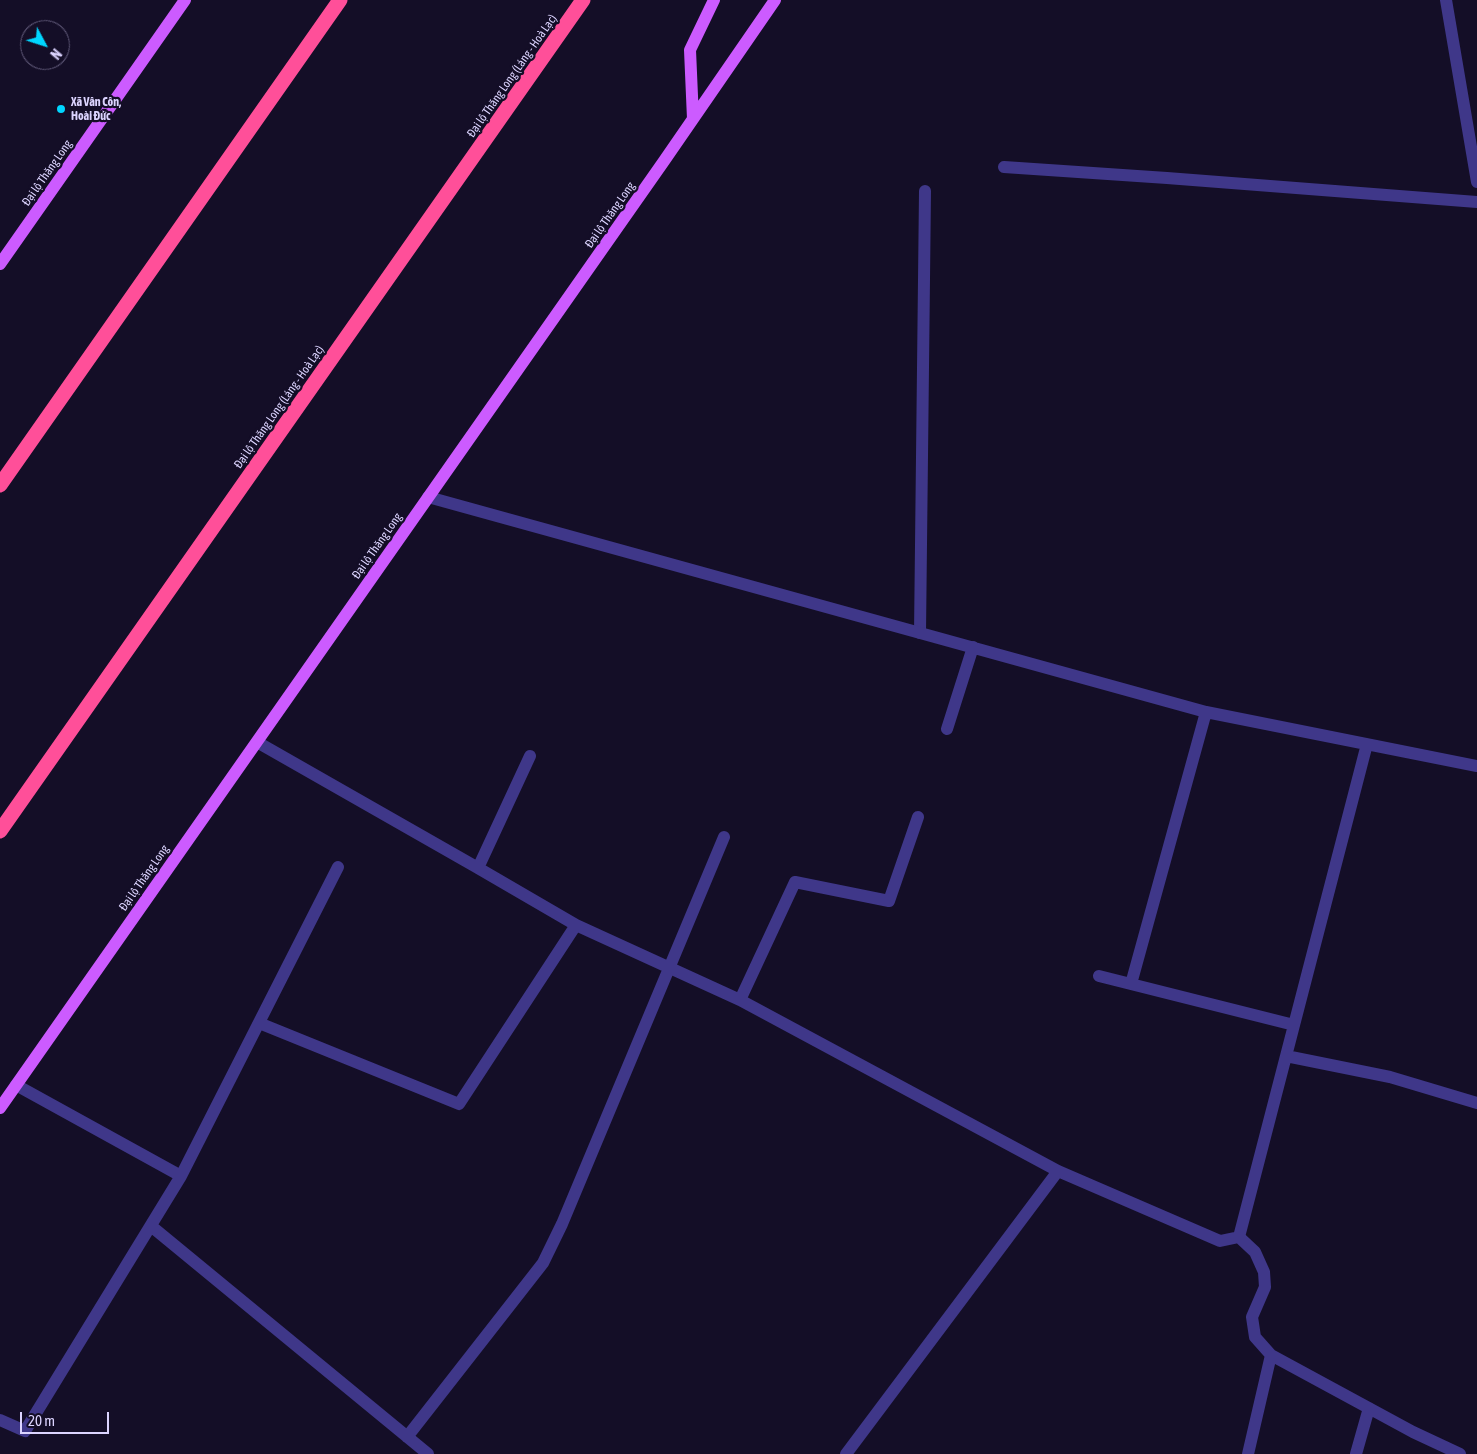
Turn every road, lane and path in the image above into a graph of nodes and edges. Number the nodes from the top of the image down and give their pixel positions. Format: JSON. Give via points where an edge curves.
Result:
{"nodes":[{"id":1,"x":185,"y":0,"type":"edge"},
{"id":2,"x":340,"y":0,"type":"edge"},
{"id":3,"x":584,"y":0,"type":"edge"},
{"id":4,"x":714,"y":0,"type":"edge"},
{"id":5,"x":776,"y":0,"type":"edge"},
{"id":6,"x":1446,"y":0,"type":"edge"},
{"id":7,"x":694,"y":119,"type":"junction"},
{"id":8,"x":1004,"y":167,"type":"dead end"},
{"id":9,"x":1477,"y":182,"type":"edge"},
{"id":10,"x":925,"y":191,"type":"dead end"},
{"id":11,"x":1477,"y":202,"type":"edge"},
{"id":12,"x":0,"y":264,"type":"edge"},
{"id":13,"x":0,"y":485,"type":"edge"},
{"id":14,"x":428,"y":496,"type":"junction"},
{"id":15,"x":920,"y":632,"type":"junction"},
{"id":16,"x":973,"y":648,"type":"junction"},
{"id":17,"x":1206,"y":712,"type":"junction"},
{"id":18,"x":947,"y":729,"type":"dead end"},
{"id":19,"x":257,"y":742,"type":"junction"},
{"id":20,"x":1367,"y":744,"type":"junction"},
{"id":21,"x":530,"y":756,"type":"dead end"},
{"id":22,"x":1477,"y":766,"type":"edge"},
{"id":23,"x":918,"y":817,"type":"dead end"},
{"id":24,"x":0,"y":831,"type":"edge"},
{"id":25,"x":724,"y":837,"type":"dead end"},
{"id":26,"x":338,"y":867,"type":"dead end"},
{"id":27,"x":478,"y":868,"type":"junction"},
{"id":28,"x":576,"y":925,"type":"junction"},
{"id":29,"x":670,"y":967,"type":"junction"},
{"id":30,"x":1099,"y":976,"type":"dead end"},
{"id":31,"x":1131,"y":984,"type":"junction"},
{"id":32,"x":740,"y":1000,"type":"junction"},
{"id":33,"x":259,"y":1023,"type":"junction"},
{"id":34,"x":1294,"y":1025,"type":"junction"},
{"id":35,"x":1286,"y":1056,"type":"junction"},
{"id":36,"x":16,"y":1085,"type":"junction"},
{"id":37,"x":1477,"y":1103,"type":"edge"},
{"id":38,"x":0,"y":1108,"type":"edge"},
{"id":39,"x":1058,"y":1171,"type":"junction"},
{"id":40,"x":181,"y":1176,"type":"junction"},
{"id":41,"x":151,"y":1226,"type":"junction"},
{"id":42,"x":1240,"y":1237,"type":"junction"},
{"id":43,"x":1271,"y":1355,"type":"junction"},
{"id":44,"x":1369,"y":1408,"type":"junction"},
{"id":45,"x":0,"y":1420,"type":"edge"},
{"id":46,"x":407,"y":1437,"type":"junction"},
{"id":47,"x":851,"y":1452,"type":"edge"},
{"id":48,"x":428,"y":1454,"type":"edge"},
{"id":49,"x":1248,"y":1454,"type":"edge"},
{"id":50,"x":1356,"y":1454,"type":"edge"},
{"id":51,"x":1460,"y":1454,"type":"edge"}],
"edges":[{"from":1,"to":12,"type":"main road","name":"Đại lộ Thăng Long"},
{"from":2,"to":13,"type":"highway"},
{"from":3,"to":24,"type":"highway","name":"Đại lộ Thăng Long (Láng - Hoà Lạc)"},
{"from":4,"to":7,"type":"main road","via":[[690,50]]},
{"from":5,"to":7,"type":"main road","name":"Đại lộ Thăng Long"},
{"from":6,"to":9,"type":"street"},
{"from":7,"to":14,"type":"main road","name":"Đại lộ Thăng Long"},
{"from":8,"to":11,"type":"street"},
{"from":10,"to":15,"type":"street"},
{"from":14,"to":15,"type":"street"},
{"from":14,"to":19,"type":"main road","name":"Đại lộ Thăng Long"},
{"from":15,"to":16,"type":"street"},
{"from":16,"to":17,"type":"street"},
{"from":16,"to":18,"type":"street"},
{"from":17,"to":20,"type":"street"},
{"from":17,"to":31,"type":"street"},
{"from":19,"to":27,"type":"street"},
{"from":19,"to":36,"type":"main road","name":"Đại lộ Thăng Long"},
{"from":20,"to":22,"type":"street"},
{"from":20,"to":34,"type":"street"},
{"from":21,"to":27,"type":"street"},
{"from":23,"to":32,"type":"street","via":[[889,902],[795,882]]},
{"from":25,"to":29,"type":"street"},
{"from":26,"to":33,"type":"street"},
{"from":27,"to":28,"type":"street"},
{"from":28,"to":29,"type":"street"},
{"from":28,"to":33,"type":"street","via":[[459,1104]]},
{"from":29,"to":32,"type":"street"},
{"from":29,"to":46,"type":"street","via":[[543,1263]]},
{"from":30,"to":31,"type":"street"},
{"from":31,"to":34,"type":"street"},
{"from":32,"to":39,"type":"street"},
{"from":33,"to":40,"type":"street"},
{"from":34,"to":35,"type":"street"},
{"from":35,"to":37,"type":"street","via":[[1390,1077]]},
{"from":35,"to":42,"type":"street"},
{"from":36,"to":38,"type":"main road","name":"Đại lộ Thăng Long"},
{"from":36,"to":40,"type":"street"},
{"from":39,"to":42,"type":"street","via":[[1220,1241]]},
{"from":39,"to":47,"type":"street"},
{"from":40,"to":41,"type":"street"},
{"from":41,"to":45,"type":"street","via":[[26,1431]]},
{"from":41,"to":46,"type":"street"},
{"from":42,"to":43,"type":"street","via":[[1255,1252],[1264,1272],[1265,1287],[1252,1316],[1255,1337]]},
{"from":43,"to":44,"type":"street"},
{"from":43,"to":49,"type":"street"},
{"from":44,"to":50,"type":"street"},
{"from":44,"to":51,"type":"street"},
{"from":46,"to":48,"type":"street"}]}
